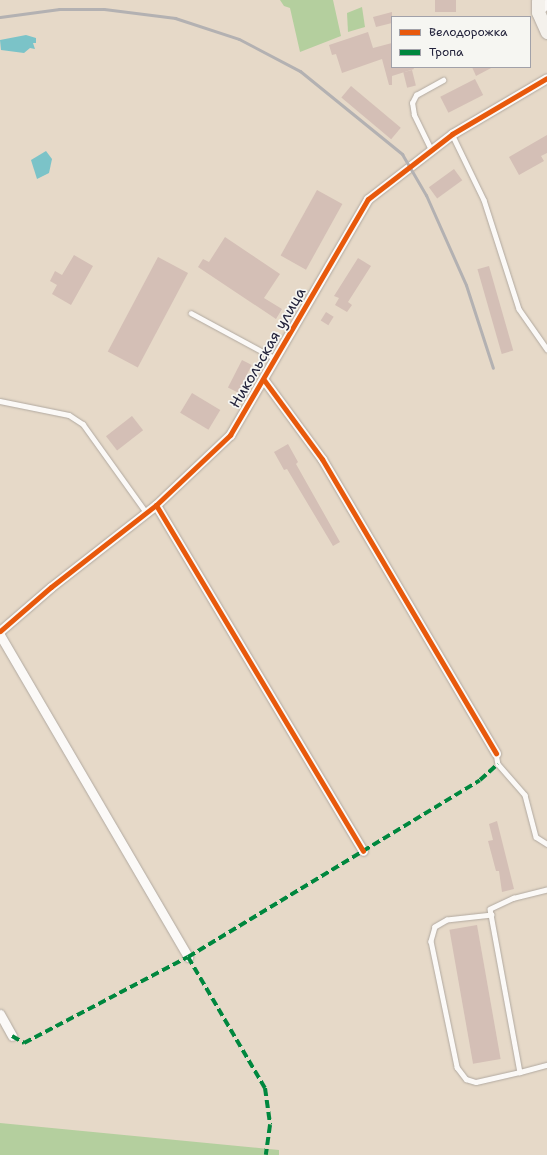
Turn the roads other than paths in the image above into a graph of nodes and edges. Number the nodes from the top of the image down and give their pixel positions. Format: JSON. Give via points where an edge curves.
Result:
{"nodes":[{"id":1,"x":541,"y":5,"type":"edge"},
{"id":2,"x":547,"y":32,"type":"edge"},
{"id":3,"x":547,"y":78,"type":"edge"},
{"id":4,"x":443,"y":80,"type":"dead end"},
{"id":5,"x":452,"y":134,"type":"junction"},
{"id":6,"x":431,"y":150,"type":"junction"},
{"id":7,"x":191,"y":313,"type":"dead end"},
{"id":8,"x":547,"y":349,"type":"edge"},
{"id":9,"x":276,"y":359,"type":"junction"},
{"id":10,"x":264,"y":380,"type":"junction"},
{"id":11,"x":0,"y":401,"type":"edge"},
{"id":12,"x":156,"y":505,"type":"junction"},
{"id":13,"x":146,"y":512,"type":"junction"},
{"id":14,"x":0,"y":631,"type":"edge"},
{"id":15,"x":0,"y":635,"type":"edge"},
{"id":16,"x":496,"y":753,"type":"joint"},
{"id":17,"x":547,"y":844,"type":"edge"},
{"id":18,"x":363,"y":851,"type":"dead end"},
{"id":19,"x":547,"y":890,"type":"edge"},
{"id":20,"x":492,"y":915,"type":"junction"},
{"id":21,"x":188,"y":957,"type":"dead end"},
{"id":22,"x":0,"y":1014,"type":"edge"},
{"id":23,"x":12,"y":1036,"type":"dead end"},
{"id":24,"x":547,"y":1065,"type":"edge"},
{"id":25,"x":520,"y":1072,"type":"junction"}],
"edges":[{"from":1,"to":2,"type":"main road"},
{"from":3,"to":5,"type":"street","name":"Никольская улица"},
{"from":4,"to":6,"type":"lane","via":[[416,95],[412,103],[414,115]]},
{"from":5,"to":6,"type":"street","name":"Никольская улица"},
{"from":5,"to":8,"type":"lane","via":[[484,200],[519,309]]},
{"from":6,"to":9,"type":"street","name":"Никольская улица","via":[[368,199]]},
{"from":7,"to":9,"type":"lane"},
{"from":9,"to":10,"type":"street","name":"Никольская улица"},
{"from":10,"to":12,"type":"street","name":"Никольская улица","via":[[230,435]]},
{"from":10,"to":16,"type":"street","via":[[322,459]]},
{"from":11,"to":13,"type":"lane","via":[[69,415],[83,424]]},
{"from":12,"to":13,"type":"street","name":"Никольская улица"},
{"from":12,"to":18,"type":"street"},
{"from":13,"to":14,"type":"street","name":"Никольская улица"},
{"from":15,"to":21,"type":"street"},
{"from":16,"to":17,"type":"lane","via":[[498,764],[525,795],[536,838]]},
{"from":19,"to":20,"type":"lane","via":[[514,898],[490,909]]},
{"from":20,"to":25,"type":"lane"},
{"from":20,"to":25,"type":"lane","via":[[446,920],[435,927],[431,941],[457,1067],[466,1079],[476,1082]]},
{"from":22,"to":23,"type":"street"},
{"from":24,"to":25,"type":"lane"}]}
